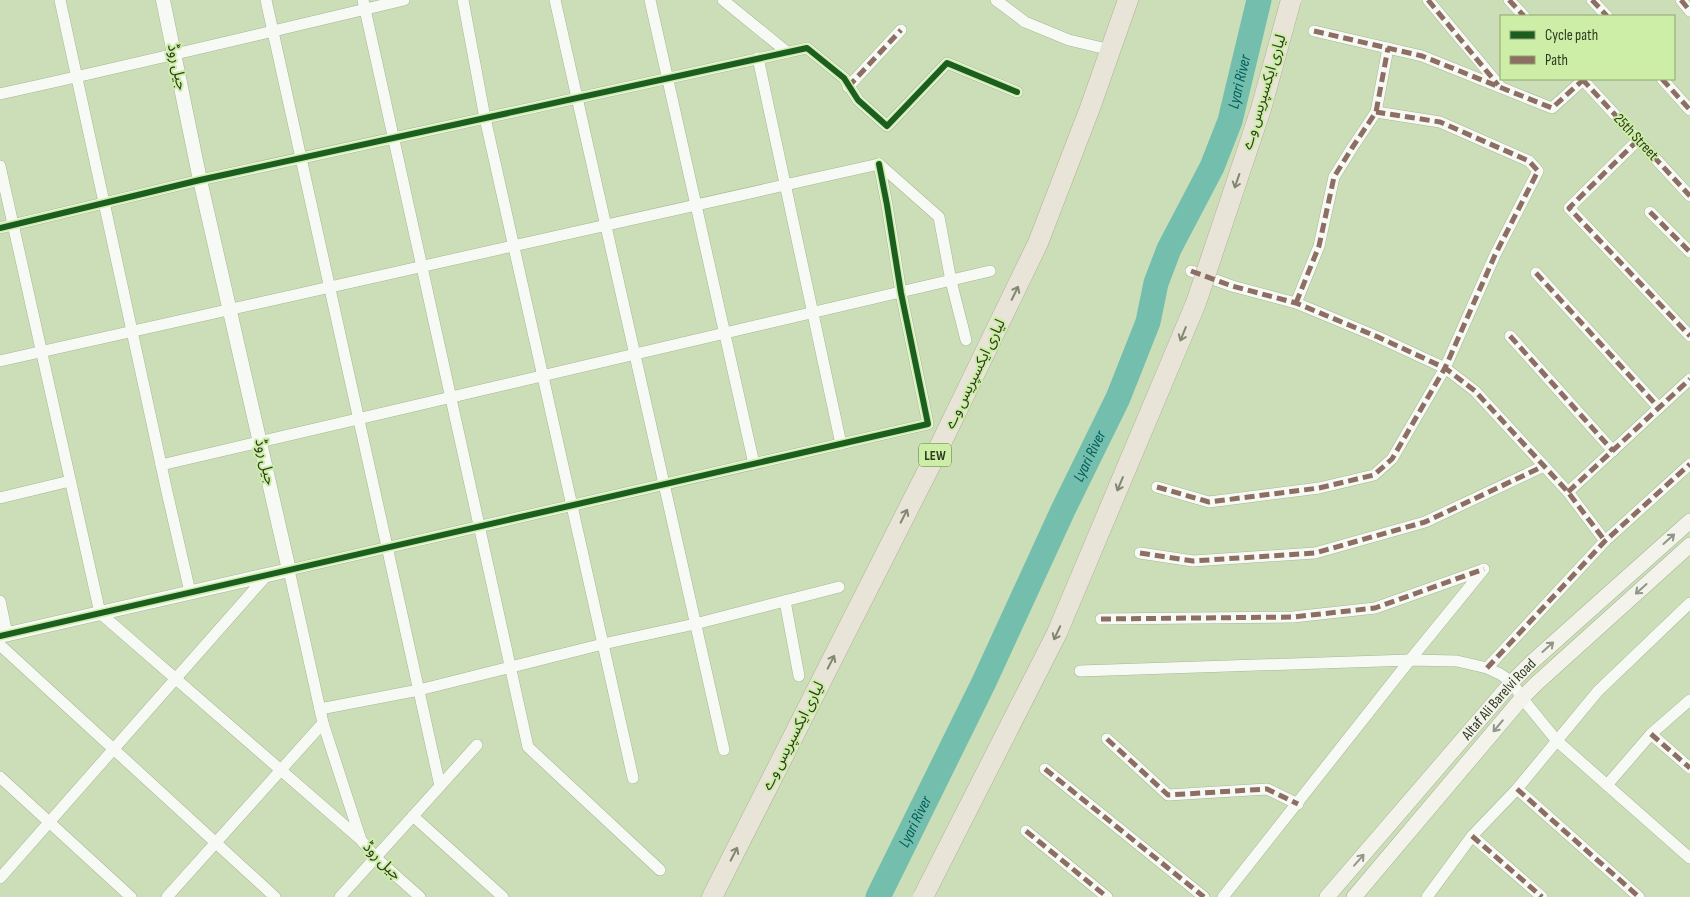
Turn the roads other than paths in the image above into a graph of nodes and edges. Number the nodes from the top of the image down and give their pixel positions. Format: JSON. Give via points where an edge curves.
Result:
{"nodes":[{"id":1,"x":60,"y":0,"type":"edge"},
{"id":2,"x":163,"y":0,"type":"edge"},
{"id":3,"x":266,"y":0,"type":"edge"},
{"id":4,"x":404,"y":0,"type":"edge"},
{"id":5,"x":463,"y":0,"type":"edge"},
{"id":6,"x":555,"y":0,"type":"edge"},
{"id":7,"x":650,"y":0,"type":"edge"},
{"id":8,"x":723,"y":0,"type":"edge"},
{"id":9,"x":996,"y":0,"type":"edge"},
{"id":10,"x":1128,"y":0,"type":"edge"},
{"id":11,"x":1291,"y":0,"type":"edge"},
{"id":12,"x":1428,"y":0,"type":"edge"},
{"id":13,"x":1509,"y":0,"type":"edge"},
{"id":14,"x":1592,"y":0,"type":"edge"},
{"id":15,"x":1681,"y":0,"type":"edge"},
{"id":16,"x":364,"y":5,"type":"edge"},
{"id":17,"x":1690,"y":10,"type":"edge"},
{"id":18,"x":1523,"y":15,"type":"edge"},
{"id":19,"x":1606,"y":15,"type":"edge"},
{"id":20,"x":273,"y":30,"type":"junction"},
{"id":21,"x":901,"y":30,"type":"dead end"},
{"id":22,"x":1314,"y":31,"type":"dead end"},
{"id":23,"x":1388,"y":48,"type":"junction"},
{"id":24,"x":1111,"y":50,"type":"junction"},
{"id":25,"x":787,"y":52,"type":"junction"},
{"id":26,"x":175,"y":55,"type":"junction"},
{"id":27,"x":758,"y":58,"type":"junction"},
{"id":28,"x":77,"y":76,"type":"junction"},
{"id":29,"x":667,"y":78,"type":"junction"},
{"id":30,"x":1581,"y":80,"type":"edge"},
{"id":31,"x":1583,"y":80,"type":"edge"},
{"id":32,"x":1663,"y":80,"type":"edge"},
{"id":33,"x":848,"y":87,"type":"junction"},
{"id":34,"x":1500,"y":87,"type":"junction"},
{"id":35,"x":1017,"y":92,"type":"dead end"},
{"id":36,"x":0,"y":94,"type":"edge"},
{"id":37,"x":576,"y":98,"type":"junction"},
{"id":38,"x":1690,"y":110,"type":"edge"},
{"id":39,"x":1376,"y":112,"type":"junction"},
{"id":40,"x":485,"y":118,"type":"junction"},
{"id":41,"x":394,"y":138,"type":"junction"},
{"id":42,"x":1638,"y":140,"type":"junction"},
{"id":43,"x":301,"y":158,"type":"junction"},
{"id":44,"x":879,"y":164,"type":"junction"},
{"id":45,"x":0,"y":166,"type":"edge"},
{"id":46,"x":200,"y":180,"type":"junction"},
{"id":47,"x":786,"y":185,"type":"junction"},
{"id":48,"x":1690,"y":196,"type":"edge"},
{"id":49,"x":104,"y":203,"type":"junction"},
{"id":50,"x":696,"y":205,"type":"junction"},
{"id":51,"x":1650,"y":212,"type":"dead end"},
{"id":52,"x":13,"y":225,"type":"junction"},
{"id":53,"x":605,"y":225,"type":"junction"},
{"id":54,"x":0,"y":228,"type":"edge"},
{"id":55,"x":514,"y":246,"type":"junction"},
{"id":56,"x":1690,"y":252,"type":"edge"},
{"id":57,"x":422,"y":266,"type":"junction"},
{"id":58,"x":990,"y":271,"type":"dead end"},
{"id":59,"x":1191,"y":271,"type":"dead end"},
{"id":60,"x":1536,"y":272,"type":"dead end"},
{"id":61,"x":951,"y":281,"type":"junction"},
{"id":62,"x":330,"y":287,"type":"junction"},
{"id":63,"x":901,"y":293,"type":"junction"},
{"id":64,"x":1296,"y":303,"type":"junction"},
{"id":65,"x":229,"y":310,"type":"junction"},
{"id":66,"x":813,"y":313,"type":"junction"},
{"id":67,"x":132,"y":331,"type":"junction"},
{"id":68,"x":724,"y":334,"type":"junction"},
{"id":69,"x":1510,"y":336,"type":"dead end"},
{"id":70,"x":1690,"y":336,"type":"edge"},
{"id":71,"x":966,"y":340,"type":"dead end"},
{"id":72,"x":41,"y":352,"type":"junction"},
{"id":73,"x":634,"y":355,"type":"junction"},
{"id":74,"x":0,"y":361,"type":"edge"},
{"id":75,"x":1445,"y":368,"type":"junction"},
{"id":76,"x":543,"y":376,"type":"junction"},
{"id":77,"x":1690,"y":379,"type":"edge"},
{"id":78,"x":451,"y":398,"type":"junction"},
{"id":79,"x":1659,"y":408,"type":"junction"},
{"id":80,"x":359,"y":419,"type":"junction"},
{"id":81,"x":260,"y":442,"type":"junction"},
{"id":82,"x":841,"y":444,"type":"junction"},
{"id":83,"x":1613,"y":451,"type":"junction"},
{"id":84,"x":754,"y":464,"type":"junction"},
{"id":85,"x":1690,"y":464,"type":"edge"},
{"id":86,"x":161,"y":465,"type":"junction"},
{"id":87,"x":1544,"y":466,"type":"junction"},
{"id":88,"x":70,"y":481,"type":"junction"},
{"id":89,"x":664,"y":484,"type":"junction"},
{"id":90,"x":1157,"y":487,"type":"dead end"},
{"id":91,"x":1568,"y":492,"type":"junction"},
{"id":92,"x":0,"y":498,"type":"edge"},
{"id":93,"x":572,"y":505,"type":"junction"},
{"id":94,"x":1690,"y":520,"type":"edge"},
{"id":95,"x":480,"y":526,"type":"junction"},
{"id":96,"x":1605,"y":540,"type":"junction"},
{"id":97,"x":1690,"y":545,"type":"edge"},
{"id":98,"x":387,"y":547,"type":"junction"},
{"id":99,"x":1140,"y":553,"type":"dead end"},
{"id":100,"x":289,"y":570,"type":"junction"},
{"id":101,"x":267,"y":575,"type":"junction"},
{"id":102,"x":839,"y":587,"type":"dead end"},
{"id":103,"x":190,"y":592,"type":"junction"},
{"id":104,"x":0,"y":601,"type":"edge"},
{"id":105,"x":786,"y":601,"type":"junction"},
{"id":106,"x":1690,"y":603,"type":"edge"},
{"id":107,"x":100,"y":613,"type":"junction"},
{"id":108,"x":1101,"y":619,"type":"dead end"},
{"id":109,"x":695,"y":624,"type":"junction"},
{"id":110,"x":2,"y":638,"type":"edge"},
{"id":111,"x":603,"y":644,"type":"junction"},
{"id":112,"x":1410,"y":660,"type":"junction"},
{"id":113,"x":510,"y":666,"type":"junction"},
{"id":114,"x":1487,"y":668,"type":"junction"},
{"id":115,"x":1080,"y":670,"type":"dead end"},
{"id":116,"x":800,"y":676,"type":"dead end"},
{"id":117,"x":176,"y":679,"type":"junction"},
{"id":118,"x":1512,"y":682,"type":"junction"},
{"id":119,"x":419,"y":690,"type":"junction"},
{"id":120,"x":1522,"y":698,"type":"junction"},
{"id":121,"x":1690,"y":700,"type":"edge"},
{"id":122,"x":320,"y":709,"type":"junction"},
{"id":123,"x":323,"y":723,"type":"junction"},
{"id":124,"x":1651,"y":734,"type":"junction"},
{"id":125,"x":1106,"y":739,"type":"dead end"},
{"id":126,"x":1557,"y":741,"type":"junction"},
{"id":127,"x":477,"y":744,"type":"dead end"},
{"id":128,"x":114,"y":749,"type":"junction"},
{"id":129,"x":724,"y":750,"type":"dead end"},
{"id":130,"x":1690,"y":768,"type":"edge"},
{"id":131,"x":1045,"y":769,"type":"dead end"},
{"id":132,"x":281,"y":770,"type":"junction"},
{"id":133,"x":0,"y":777,"type":"edge"},
{"id":134,"x":633,"y":778,"type":"dead end"},
{"id":135,"x":1607,"y":785,"type":"junction"},
{"id":136,"x":440,"y":786,"type":"junction"},
{"id":137,"x":1517,"y":790,"type":"junction"},
{"id":138,"x":1298,"y":804,"type":"junction"},
{"id":139,"x":412,"y":816,"type":"junction"},
{"id":140,"x":49,"y":822,"type":"junction"},
{"id":141,"x":1026,"y":831,"type":"dead end"},
{"id":142,"x":1472,"y":836,"type":"junction"},
{"id":143,"x":361,"y":840,"type":"junction"},
{"id":144,"x":216,"y":843,"type":"junction"},
{"id":145,"x":375,"y":858,"type":"junction"},
{"id":146,"x":1690,"y":858,"type":"edge"},
{"id":147,"x":660,"y":870,"type":"dead end"},
{"id":148,"x":0,"y":878,"type":"edge"},
{"id":149,"x":131,"y":897,"type":"edge"},
{"id":150,"x":167,"y":897,"type":"edge"},
{"id":151,"x":275,"y":897,"type":"edge"},
{"id":152,"x":340,"y":897,"type":"edge"},
{"id":153,"x":420,"y":897,"type":"edge"},
{"id":154,"x":503,"y":897,"type":"edge"},
{"id":155,"x":712,"y":897,"type":"edge"},
{"id":156,"x":922,"y":897,"type":"edge"},
{"id":157,"x":1108,"y":897,"type":"edge"},
{"id":158,"x":1204,"y":897,"type":"edge"},
{"id":159,"x":1223,"y":897,"type":"edge"},
{"id":160,"x":1327,"y":897,"type":"edge"},
{"id":161,"x":1354,"y":897,"type":"edge"},
{"id":162,"x":1427,"y":897,"type":"edge"},
{"id":163,"x":1542,"y":897,"type":"edge"},
{"id":164,"x":1639,"y":897,"type":"edge"}],
"edges":[{"from":1,"to":28,"type":"street"},
{"from":2,"to":26,"type":"street","name":"جیل روڈ"},
{"from":3,"to":20,"type":"street"},
{"from":4,"to":16,"type":"street"},
{"from":5,"to":40,"type":"street"},
{"from":6,"to":37,"type":"street"},
{"from":7,"to":29,"type":"street"},
{"from":8,"to":25,"type":"street"},
{"from":9,"to":24,"type":"street","via":[[1024,22],[1069,40]]},
{"from":10,"to":24,"type":"highway","name":"لیاری ایکسپریس وے","number":"LEW"},
{"from":11,"to":156,"type":"highway","name":"لیاری ایکسپریس وے","one_way":true,"bridge":true,"via":[[1261,109],[1196,303],[1057,632]]},
{"from":12,"to":34,"type":"street"},
{"from":13,"to":18,"type":"street"},
{"from":14,"to":19,"type":"street"},
{"from":15,"to":17,"type":"street"},
{"from":16,"to":20,"type":"street"},
{"from":16,"to":41,"type":"street"},
{"from":20,"to":26,"type":"street"},
{"from":20,"to":43,"type":"street"},
{"from":21,"to":33,"type":"street"},
{"from":22,"to":23,"type":"street"},
{"from":23,"to":34,"type":"street","via":[[1422,56]]},
{"from":23,"to":39,"type":"street"},
{"from":155,"to":24,"type":"highway","name":"لیاری ایکسپریس وے","number":"LEW","one_way":true,"via":[[1018,287],[1056,198]]},
{"from":25,"to":27,"type":"street"},
{"from":25,"to":33,"type":"street","via":[[807,48],[844,78]]},
{"from":26,"to":28,"type":"street"},
{"from":26,"to":46,"type":"street","name":"جیل روڈ"},
{"from":27,"to":29,"type":"street"},
{"from":27,"to":47,"type":"street"},
{"from":28,"to":36,"type":"street"},
{"from":28,"to":49,"type":"street"},
{"from":29,"to":37,"type":"street"},
{"from":29,"to":50,"type":"street"},
{"from":30,"to":34,"type":"street","via":[[1552,108]]},
{"from":31,"to":42,"type":"street","name":"25th Street"},
{"from":32,"to":38,"type":"street"},
{"from":33,"to":35,"type":"street","via":[[887,126],[947,63]]},
{"from":37,"to":40,"type":"street"},
{"from":37,"to":53,"type":"street"},
{"from":39,"to":64,"type":"street","via":[[1334,178],[1319,246]]},
{"from":39,"to":75,"type":"street","via":[[1440,122],[1529,162],[1538,171],[1495,255]]},
{"from":40,"to":41,"type":"street"},
{"from":40,"to":55,"type":"street"},
{"from":41,"to":43,"type":"street"},
{"from":41,"to":57,"type":"street"},
{"from":42,"to":48,"type":"street","name":"25th Street"},
{"from":42,"to":70,"type":"street","via":[[1569,208]]},
{"from":43,"to":46,"type":"street"},
{"from":43,"to":62,"type":"street"},
{"from":44,"to":47,"type":"street"},
{"from":44,"to":61,"type":"street","via":[[939,217]]},
{"from":44,"to":63,"type":"street"},
{"from":45,"to":52,"type":"street"},
{"from":46,"to":49,"type":"street"},
{"from":46,"to":65,"type":"street","name":"جیل روڈ"},
{"from":47,"to":50,"type":"street"},
{"from":47,"to":66,"type":"street"},
{"from":49,"to":52,"type":"street"},
{"from":49,"to":67,"type":"street"},
{"from":50,"to":53,"type":"street"},
{"from":50,"to":68,"type":"street"},
{"from":51,"to":56,"type":"street"},
{"from":52,"to":54,"type":"street"},
{"from":52,"to":72,"type":"street"},
{"from":53,"to":55,"type":"street"},
{"from":53,"to":73,"type":"street"},
{"from":55,"to":57,"type":"street"},
{"from":55,"to":76,"type":"street"},
{"from":57,"to":62,"type":"street"},
{"from":57,"to":78,"type":"street"},
{"from":58,"to":61,"type":"street"},
{"from":59,"to":64,"type":"street"},
{"from":60,"to":79,"type":"street"},
{"from":61,"to":63,"type":"street"},
{"from":61,"to":71,"type":"street"},
{"from":62,"to":65,"type":"street"},
{"from":62,"to":80,"type":"street"},
{"from":63,"to":66,"type":"street"},
{"from":63,"to":82,"type":"street","via":[[928,424]]},
{"from":64,"to":75,"type":"street"},
{"from":65,"to":67,"type":"street"},
{"from":65,"to":81,"type":"street","name":"جیل روڈ"},
{"from":66,"to":68,"type":"street"},
{"from":66,"to":82,"type":"street"},
{"from":67,"to":72,"type":"street"},
{"from":67,"to":86,"type":"street"},
{"from":68,"to":73,"type":"street"},
{"from":68,"to":84,"type":"street"},
{"from":69,"to":83,"type":"street"},
{"from":72,"to":74,"type":"street"},
{"from":72,"to":88,"type":"street"},
{"from":73,"to":76,"type":"street"},
{"from":73,"to":89,"type":"street"},
{"from":75,"to":87,"type":"street","via":[[1475,391]]},
{"from":75,"to":90,"type":"street","via":[[1392,459],[1374,475],[1319,488],[1209,502]]},
{"from":76,"to":78,"type":"street"},
{"from":76,"to":93,"type":"street"},
{"from":77,"to":79,"type":"street"},
{"from":78,"to":80,"type":"street"},
{"from":78,"to":95,"type":"street"},
{"from":79,"to":83,"type":"street"},
{"from":80,"to":81,"type":"street"},
{"from":80,"to":98,"type":"street"},
{"from":81,"to":86,"type":"street"},
{"from":81,"to":100,"type":"street","name":"جیل روڈ"},
{"from":82,"to":84,"type":"street"},
{"from":83,"to":91,"type":"street"},
{"from":84,"to":89,"type":"street"},
{"from":85,"to":96,"type":"street"},
{"from":86,"to":103,"type":"street"},
{"from":87,"to":91,"type":"street"},
{"from":87,"to":99,"type":"street","via":[[1426,522],[1315,553],[1193,561]]},
{"from":88,"to":92,"type":"street"},
{"from":88,"to":107,"type":"street"},
{"from":89,"to":93,"type":"street"},
{"from":89,"to":109,"type":"street"},
{"from":91,"to":96,"type":"street"},
{"from":93,"to":95,"type":"street"},
{"from":93,"to":111,"type":"street"},
{"from":118,"to":94,"type":"main road","name":"Altaf Ali Barelvi Road","one_way":true},
{"from":95,"to":98,"type":"street"},
{"from":95,"to":113,"type":"street"},
{"from":96,"to":114,"type":"street"},
{"from":97,"to":120,"type":"main road","name":"Altaf Ali Barelvi Road","one_way":true},
{"from":98,"to":100,"type":"street"},
{"from":98,"to":119,"type":"street"},
{"from":100,"to":101,"type":"street"},
{"from":100,"to":122,"type":"street","name":"جیل روڈ"},
{"from":101,"to":103,"type":"street"},
{"from":101,"to":117,"type":"street"},
{"from":102,"to":105,"type":"street"},
{"from":103,"to":107,"type":"street"},
{"from":104,"to":110,"type":"street"},
{"from":105,"to":109,"type":"street"},
{"from":105,"to":116,"type":"street"},
{"from":106,"to":126,"type":"street","via":[[1598,692]]},
{"from":107,"to":110,"type":"street"},
{"from":107,"to":117,"type":"street"},
{"from":108,"to":112,"type":"street","via":[[1293,617],[1375,608],[1484,569]]},
{"from":109,"to":111,"type":"street"},
{"from":109,"to":129,"type":"street"},
{"from":110,"to":128,"type":"street"},
{"from":111,"to":113,"type":"street"},
{"from":111,"to":134,"type":"street"},
{"from":112,"to":114,"type":"street","via":[[1457,661]]},
{"from":112,"to":115,"type":"street"},
{"from":112,"to":138,"type":"street"},
{"from":113,"to":119,"type":"street"},
{"from":113,"to":147,"type":"street","via":[[528,746]]},
{"from":114,"to":118,"type":"street"},
{"from":117,"to":128,"type":"street"},
{"from":117,"to":132,"type":"street"},
{"from":118,"to":120,"type":"street"},
{"from":160,"to":118,"type":"main road","name":"Altaf Ali Barelvi Road","one_way":true},
{"from":119,"to":122,"type":"street"},
{"from":119,"to":136,"type":"street"},
{"from":120,"to":126,"type":"street"},
{"from":120,"to":161,"type":"main road","name":"Altaf Ali Barelvi Road","one_way":true},
{"from":121,"to":124,"type":"street"},
{"from":122,"to":123,"type":"street","name":"جیل روڈ"},
{"from":123,"to":132,"type":"street"},
{"from":123,"to":143,"type":"street","name":"جیل روڈ"},
{"from":124,"to":130,"type":"street"},
{"from":124,"to":135,"type":"street"},
{"from":125,"to":138,"type":"street","via":[[1168,795],[1267,790]]},
{"from":126,"to":135,"type":"street"},
{"from":126,"to":137,"type":"street"},
{"from":127,"to":136,"type":"street"},
{"from":128,"to":140,"type":"street"},
{"from":128,"to":144,"type":"street"},
{"from":131,"to":158,"type":"street"},
{"from":132,"to":143,"type":"street"},
{"from":132,"to":144,"type":"street"},
{"from":133,"to":140,"type":"street"},
{"from":135,"to":146,"type":"street"},
{"from":136,"to":139,"type":"street"},
{"from":137,"to":142,"type":"street"},
{"from":137,"to":164,"type":"street"},
{"from":138,"to":159,"type":"street"},
{"from":139,"to":145,"type":"street"},
{"from":139,"to":154,"type":"street"},
{"from":140,"to":148,"type":"street"},
{"from":140,"to":149,"type":"street"},
{"from":141,"to":157,"type":"street"},
{"from":142,"to":162,"type":"street"},
{"from":142,"to":163,"type":"street"},
{"from":143,"to":145,"type":"street","name":"جیل روڈ"},
{"from":144,"to":150,"type":"street"},
{"from":144,"to":151,"type":"street"},
{"from":145,"to":152,"type":"street"},
{"from":145,"to":153,"type":"street","name":"جیل روڈ"}]}
